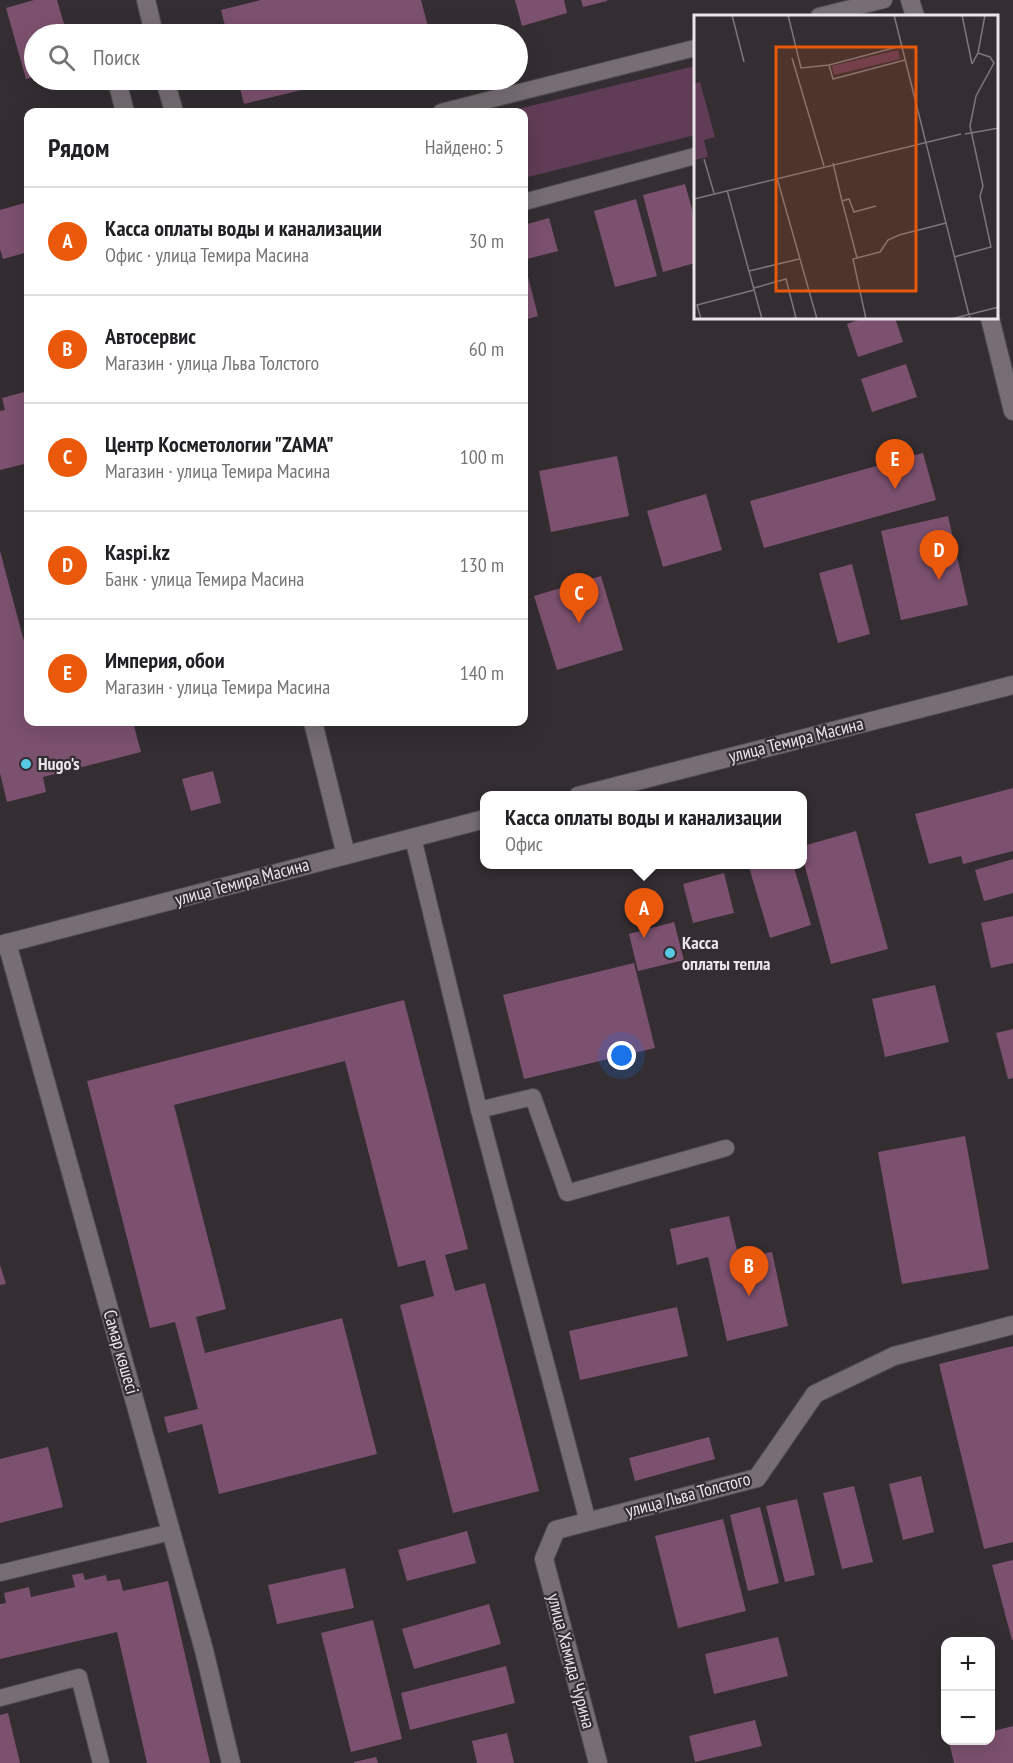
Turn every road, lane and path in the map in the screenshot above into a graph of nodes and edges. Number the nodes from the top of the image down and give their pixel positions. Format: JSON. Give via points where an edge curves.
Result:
{"nodes":[{"id":1,"x":146,"y":0,"type":"edge"},
{"id":2,"x":884,"y":0,"type":"edge"},
{"id":3,"x":910,"y":0,"type":"edge"},
{"id":4,"x":823,"y":15,"type":"edge"},
{"id":5,"x":915,"y":15,"type":"edge"},
{"id":6,"x":152,"y":24,"type":"edge"},
{"id":7,"x":694,"y":48,"type":"edge"},
{"id":8,"x":119,"y":90,"type":"edge"},
{"id":9,"x":168,"y":90,"type":"edge"},
{"id":10,"x":124,"y":108,"type":"edge"},
{"id":11,"x":173,"y":108,"type":"edge"},
{"id":12,"x":457,"y":108,"type":"edge"},
{"id":13,"x":694,"y":156,"type":"edge"},
{"id":14,"x":528,"y":201,"type":"edge"},
{"id":15,"x":990,"y":320,"type":"edge"},
{"id":16,"x":1013,"y":411,"type":"edge"},
{"id":17,"x":1013,"y":685,"type":"edge"},
{"id":18,"x":314,"y":726,"type":"edge"},
{"id":19,"x":594,"y":791,"type":"edge"},
{"id":20,"x":480,"y":820,"type":"edge"},
{"id":21,"x":413,"y":838,"type":"junction"},
{"id":22,"x":346,"y":855,"type":"junction"},
{"id":23,"x":4,"y":944,"type":"edge"},
{"id":24,"x":479,"y":1110,"type":"junction"},
{"id":25,"x":726,"y":1148,"type":"dead end"},
{"id":26,"x":1013,"y":1324,"type":"edge"},
{"id":27,"x":588,"y":1522,"type":"junction"},
{"id":28,"x":171,"y":1532,"type":"junction"},
{"id":29,"x":544,"y":1559,"type":"joint"},
{"id":30,"x":0,"y":1573,"type":"edge"},
{"id":31,"x":0,"y":1698,"type":"edge"},
{"id":32,"x":101,"y":1763,"type":"edge"},
{"id":33,"x":231,"y":1763,"type":"edge"},
{"id":34,"x":598,"y":1763,"type":"edge"}],
"edges":[{"from":1,"to":6,"type":"street"},
{"from":2,"to":4,"type":"lane"},
{"from":3,"to":5,"type":"street"},
{"from":7,"to":12,"type":"lane"},
{"from":8,"to":10,"type":"street"},
{"from":9,"to":11,"type":"street"},
{"from":13,"to":14,"type":"lane"},
{"from":15,"to":16,"type":"street"},
{"from":17,"to":19,"type":"street","name":"улица Темира Масина"},
{"from":18,"to":22,"type":"street"},
{"from":20,"to":21,"type":"street","name":"улица Темира Масина"},
{"from":21,"to":22,"type":"street","name":"улица Темира Масина"},
{"from":21,"to":24,"type":"lane"},
{"from":22,"to":23,"type":"street","name":"улица Темира Масина"},
{"from":23,"to":28,"type":"street","name":"Самар көшесі"},
{"from":24,"to":25,"type":"lane","via":[[533,1098],[567,1193]]},
{"from":24,"to":27,"type":"lane"},
{"from":26,"to":27,"type":"street","name":"улица Льва Толстого","via":[[894,1356],[815,1394],[757,1478]]},
{"from":27,"to":29,"type":"street","name":"улица Льва Толстого","via":[[556,1530]]},
{"from":28,"to":30,"type":"lane"},
{"from":28,"to":33,"type":"street","name":"Самар көшесі"},
{"from":29,"to":34,"type":"street","name":"улица Хамида Чурина"},
{"from":31,"to":32,"type":"lane","via":[[79,1677]]}]}
